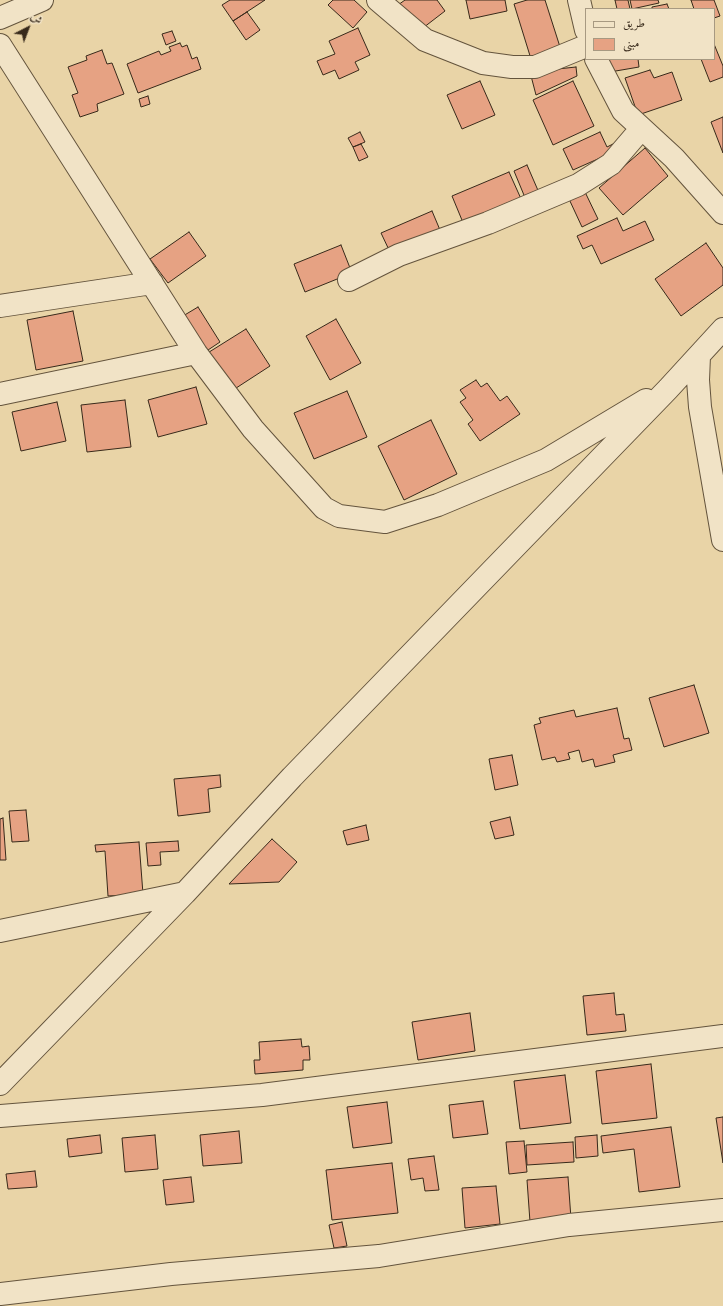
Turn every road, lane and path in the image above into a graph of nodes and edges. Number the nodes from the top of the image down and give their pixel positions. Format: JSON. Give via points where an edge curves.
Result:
{"nodes":[{"id":1,"x":42,"y":0,"type":"edge"},
{"id":2,"x":378,"y":0,"type":"edge"},
{"id":3,"x":579,"y":0,"type":"edge"},
{"id":4,"x":0,"y":18,"type":"edge"},
{"id":5,"x":585,"y":26,"type":"edge"},
{"id":6,"x":0,"y":45,"type":"edge"},
{"id":7,"x":585,"y":46,"type":"edge"},
{"id":8,"x":597,"y":60,"type":"edge"},
{"id":9,"x":641,"y":129,"type":"junction"},
{"id":10,"x":723,"y":213,"type":"edge"},
{"id":11,"x":350,"y":280,"type":"dead end"},
{"id":12,"x":152,"y":283,"type":"junction"},
{"id":13,"x":0,"y":306,"type":"edge"},
{"id":14,"x":723,"y":329,"type":"edge"},
{"id":15,"x":196,"y":353,"type":"junction"},
{"id":16,"x":699,"y":356,"type":"junction"},
{"id":17,"x":668,"y":389,"type":"junction"},
{"id":18,"x":0,"y":394,"type":"edge"},
{"id":19,"x":723,"y":540,"type":"edge"},
{"id":20,"x":185,"y":893,"type":"junction"},
{"id":21,"x":0,"y":930,"type":"edge"},
{"id":22,"x":723,"y":1036,"type":"edge"},
{"id":23,"x":28,"y":1056,"type":"junction"},
{"id":24,"x":0,"y":1061,"type":"edge"},
{"id":25,"x":0,"y":1084,"type":"edge"},
{"id":26,"x":0,"y":1116,"type":"edge"},
{"id":27,"x":723,"y":1210,"type":"edge"},
{"id":28,"x":0,"y":1294,"type":"edge"}],
"edges":[{"from":1,"to":4,"type":"street"},
{"from":2,"to":7,"type":"street","via":[[425,40],[484,63],[535,67]]},
{"from":3,"to":5,"type":"street"},
{"from":6,"to":12,"type":"street"},
{"from":8,"to":9,"type":"street","via":[[623,110]]},
{"from":9,"to":10,"type":"street","via":[[674,158]]},
{"from":9,"to":11,"type":"street","via":[[611,164],[578,185],[488,223],[399,255]]},
{"from":12,"to":13,"type":"street"},
{"from":12,"to":15,"type":"street"},
{"from":14,"to":16,"type":"street"},
{"from":15,"to":17,"type":"street","via":[[253,429],[324,508],[339,516],[384,522],[438,505],[546,460],[633,406]]},
{"from":15,"to":18,"type":"street"},
{"from":16,"to":17,"type":"street"},
{"from":16,"to":19,"type":"street","via":[[700,407]]},
{"from":17,"to":20,"type":"street","via":[[292,777]]},
{"from":20,"to":21,"type":"street"},
{"from":20,"to":23,"type":"street"},
{"from":22,"to":26,"type":"street","via":[[262,1095]]},
{"from":23,"to":24,"type":"street"},
{"from":23,"to":25,"type":"street"},
{"from":27,"to":28,"type":"street","via":[[569,1226],[379,1256],[171,1274]]}]}
